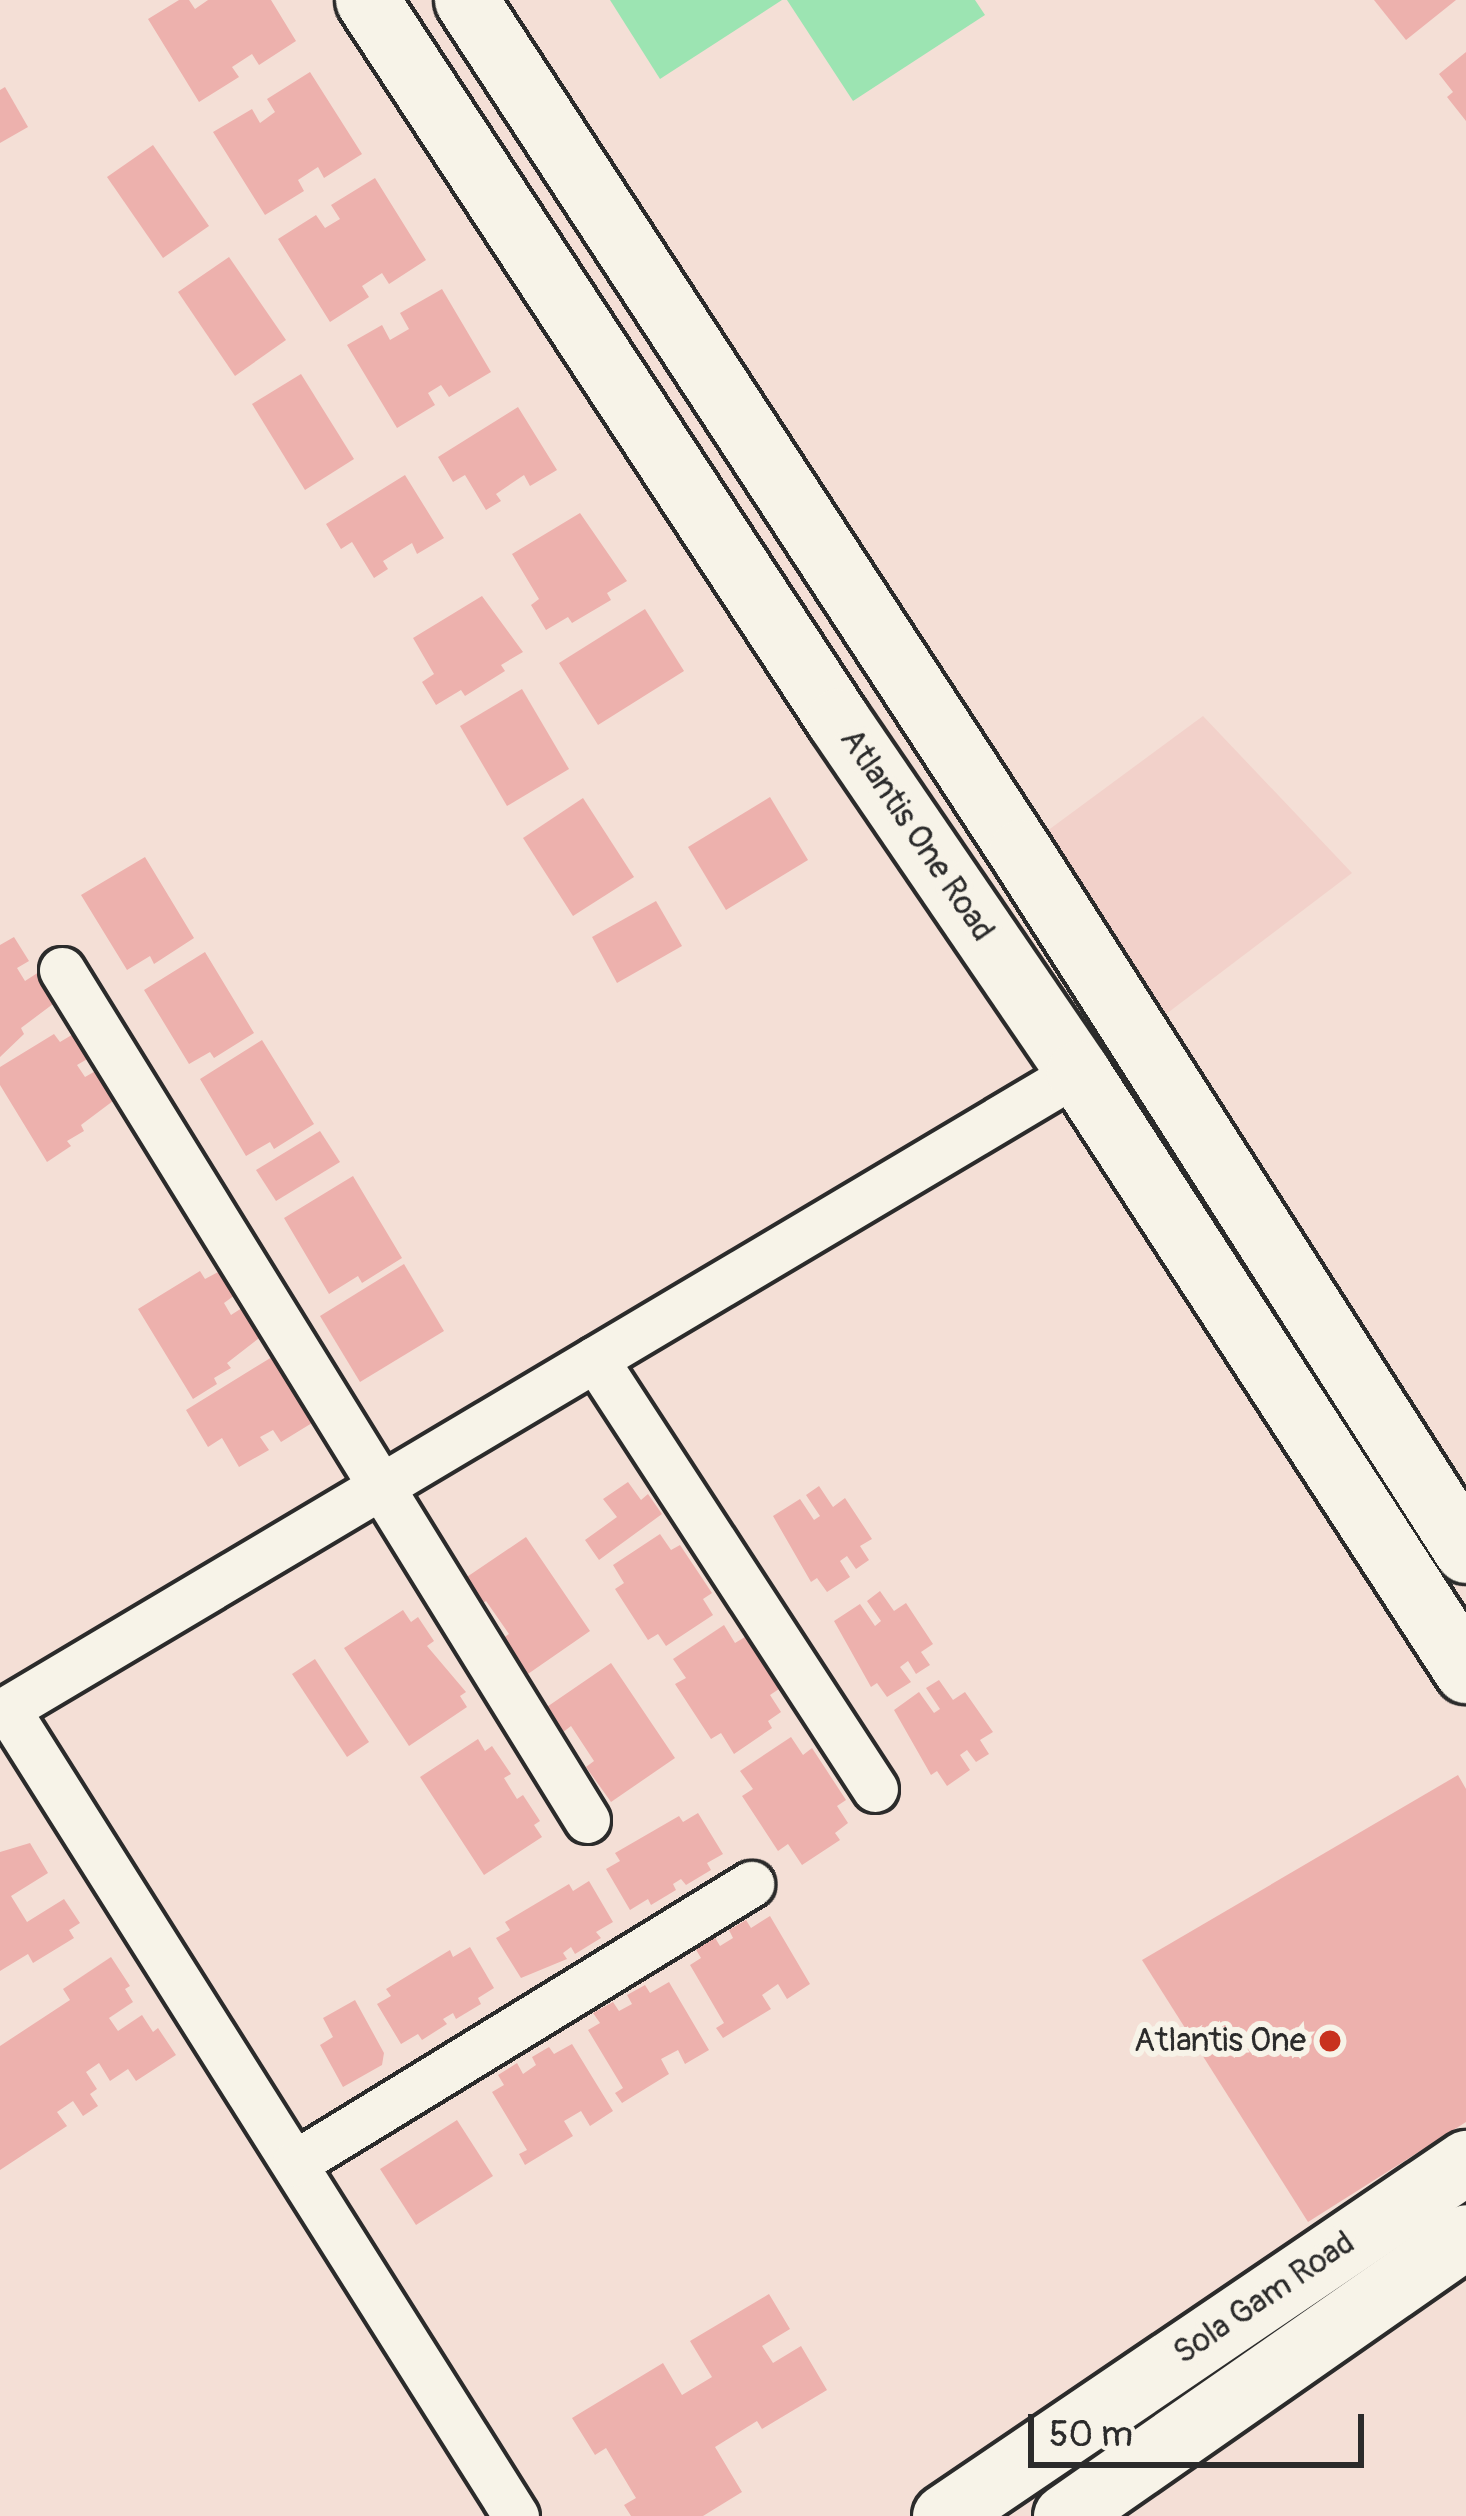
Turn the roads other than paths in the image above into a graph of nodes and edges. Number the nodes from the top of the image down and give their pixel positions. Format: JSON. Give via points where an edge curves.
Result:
{"nodes":[{"id":1,"x":367,"y":0,"type":"edge"},
{"id":2,"x":466,"y":0,"type":"edge"},
{"id":3,"x":62,"y":970,"type":"dead end"},
{"id":4,"x":1078,"y":1072,"type":"junction"},
{"id":5,"x":595,"y":1359,"type":"junction"},
{"id":6,"x":382,"y":1486,"type":"junction"},
{"id":7,"x":1466,"y":1551,"type":"edge"},
{"id":8,"x":1466,"y":1671,"type":"edge"},
{"id":9,"x":4,"y":1711,"type":"edge"},
{"id":10,"x":875,"y":1789,"type":"dead end"},
{"id":11,"x":586,"y":1820,"type":"dead end"},
{"id":12,"x":752,"y":1884,"type":"dead end"},
{"id":13,"x":1466,"y":2162,"type":"edge"},
{"id":14,"x":295,"y":2163,"type":"junction"},
{"id":15,"x":1466,"y":2236,"type":"edge"},
{"id":16,"x":516,"y":2516,"type":"edge"},
{"id":17,"x":944,"y":2516,"type":"edge"},
{"id":18,"x":1065,"y":2516,"type":"edge"}],
"edges":[{"from":1,"to":4,"type":"street","name":"Atlantis One Road"},
{"from":2,"to":7,"type":"street"},
{"from":3,"to":6,"type":"street"},
{"from":4,"to":5,"type":"street"},
{"from":4,"to":8,"type":"street","name":"Atlantis One Road"},
{"from":5,"to":6,"type":"street"},
{"from":5,"to":10,"type":"street"},
{"from":6,"to":9,"type":"street"},
{"from":6,"to":11,"type":"street"},
{"from":9,"to":14,"type":"street"},
{"from":12,"to":14,"type":"street"},
{"from":13,"to":17,"type":"street","name":"Sola Gam Road"},
{"from":14,"to":16,"type":"street"},
{"from":15,"to":18,"type":"street","name":"Sola Gam Road"}]}
